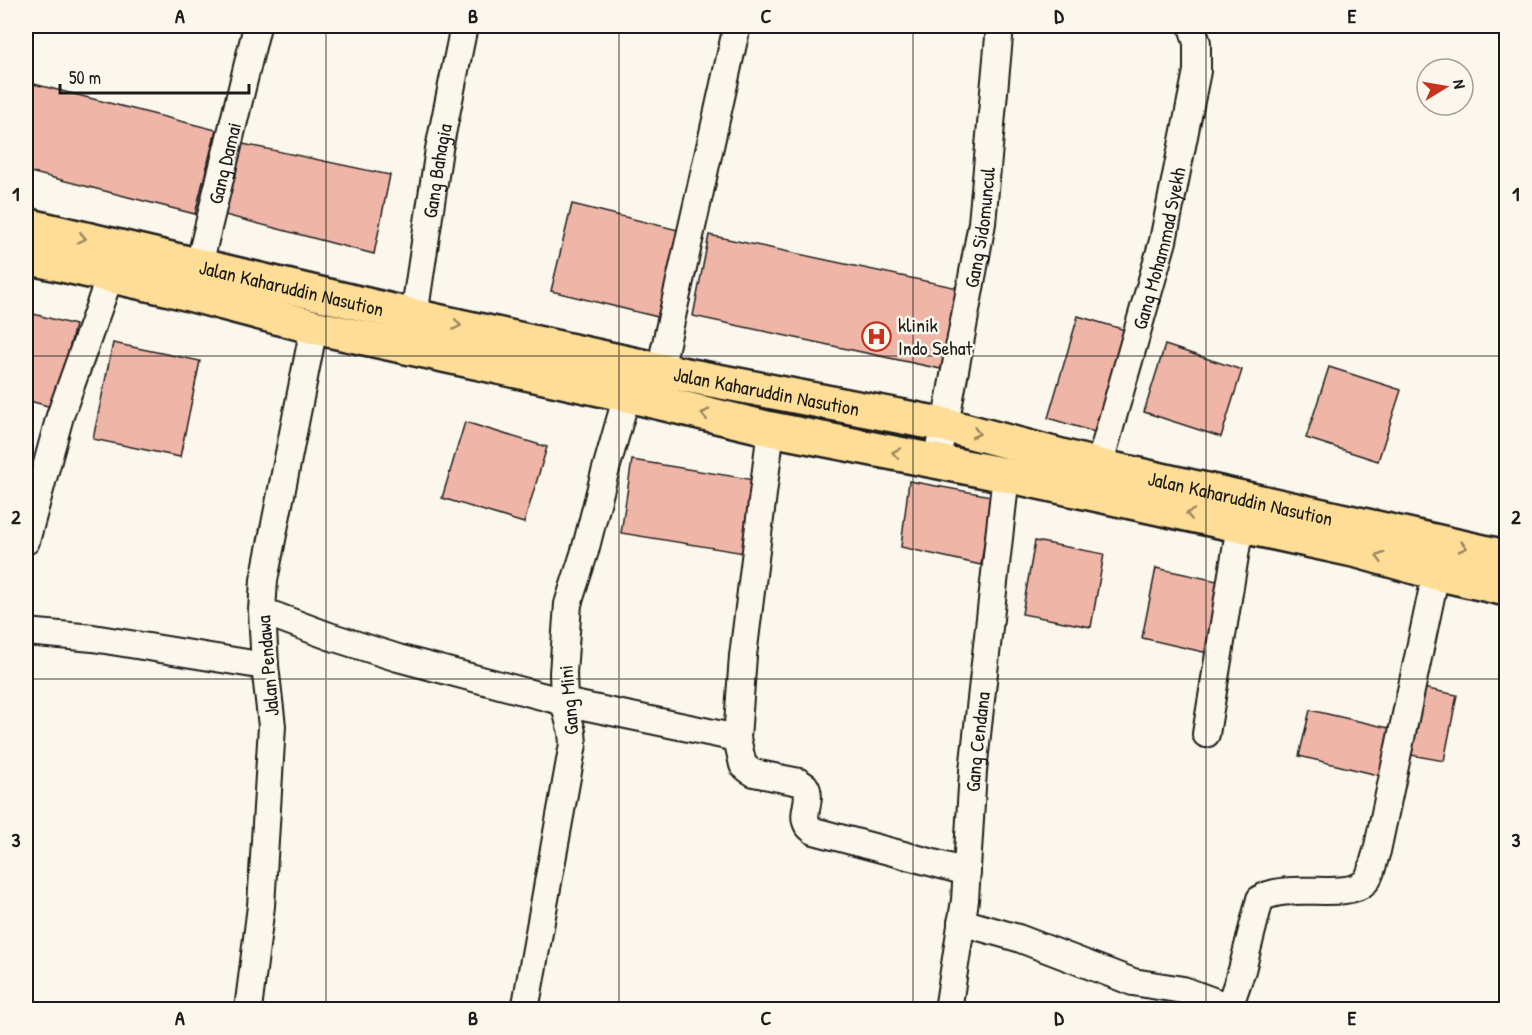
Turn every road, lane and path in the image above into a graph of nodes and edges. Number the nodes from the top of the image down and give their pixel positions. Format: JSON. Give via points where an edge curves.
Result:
{"nodes":[{"id":1,"x":257,"y":26,"type":"edge"},
{"id":2,"x":464,"y":26,"type":"edge"},
{"id":3,"x":737,"y":26,"type":"edge"},
{"id":4,"x":1000,"y":26,"type":"edge"},
{"id":5,"x":1192,"y":26,"type":"edge"},
{"id":6,"x":26,"y":225,"type":"edge"},
{"id":7,"x":26,"y":257,"type":"edge"},
{"id":8,"x":199,"y":266,"type":"junction"},
{"id":9,"x":110,"y":276,"type":"junction"},
{"id":10,"x":414,"y":316,"type":"junction"},
{"id":11,"x":314,"y":327,"type":"junction"},
{"id":12,"x":660,"y":370,"type":"junction"},
{"id":13,"x":627,"y":395,"type":"junction"},
{"id":14,"x":945,"y":425,"type":"junction"},
{"id":15,"x":771,"y":429,"type":"junction"},
{"id":16,"x":935,"y":461,"type":"junction"},
{"id":17,"x":1099,"y":466,"type":"junction"},
{"id":18,"x":1006,"y":475,"type":"junction"},
{"id":19,"x":1240,"y":525,"type":"junction"},
{"id":20,"x":26,"y":541,"type":"edge"},
{"id":21,"x":1506,"y":557,"type":"edge"},
{"id":22,"x":1436,"y":573,"type":"junction"},
{"id":23,"x":1506,"y":589,"type":"edge"},
{"id":24,"x":261,"y":611,"type":"junction"},
{"id":25,"x":26,"y":632,"type":"edge"},
{"id":26,"x":265,"y":666,"type":"junction"},
{"id":27,"x":564,"y":702,"type":"junction"},
{"id":28,"x":1206,"y":734,"type":"dead end"},
{"id":29,"x":737,"y":738,"type":"junction"},
{"id":30,"x":967,"y":872,"type":"junction"},
{"id":31,"x":961,"y":922,"type":"junction"},
{"id":32,"x":1228,"y":1008,"type":"edge"},
{"id":33,"x":248,"y":1010,"type":"edge"},
{"id":34,"x":525,"y":1010,"type":"edge"},
{"id":35,"x":948,"y":1010,"type":"edge"}],
"edges":[{"from":1,"to":8,"type":"street","name":"Gang Damai"},
{"from":2,"to":10,"type":"street","name":"Gang Bahagia"},
{"from":3,"to":12,"type":"street"},
{"from":4,"to":14,"type":"street","name":"Gang Sidomuncul","via":[[982,223]]},
{"from":5,"to":17,"type":"street","name":"Gang Mohammad Syekh","via":[[1197,43],[1197,71],[1163,241]]},
{"from":6,"to":8,"type":"highway","name":"Jalan Kaharuddin Nasution","one_way":true},
{"from":7,"to":9,"type":"highway","name":"Jalan Kaharuddin Nasution"},
{"from":8,"to":10,"type":"highway","name":"Jalan Kaharuddin Nasution"},
{"from":9,"to":11,"type":"highway","name":"Jalan Kaharuddin Nasution"},
{"from":9,"to":20,"type":"street","via":[[60,416]]},
{"from":10,"to":12,"type":"highway","name":"Jalan Kaharuddin Nasution","one_way":true},
{"from":11,"to":13,"type":"highway","name":"Jalan Kaharuddin Nasution"},
{"from":11,"to":24,"type":"street","name":"Jalan Pendawa"},
{"from":12,"to":14,"type":"highway","name":"Jalan Kaharuddin Nasution"},
{"from":15,"to":13,"type":"highway","name":"Jalan Kaharuddin Nasution","one_way":true},
{"from":13,"to":27,"type":"street","name":"Gang Mini","via":[[568,604]]},
{"from":14,"to":16,"type":"street","name":"Gang Sidomuncul"},
{"from":14,"to":17,"type":"highway","name":"Jalan Kaharuddin Nasution","one_way":true},
{"from":16,"to":15,"type":"highway","name":"Jalan Kaharuddin Nasution","one_way":true},
{"from":15,"to":29,"type":"street","via":[[743,656]]},
{"from":16,"to":18,"type":"highway","name":"Jalan Kaharuddin Nasution"},
{"from":17,"to":21,"type":"highway","name":"Jalan Kaharuddin Nasution","one_way":true},
{"from":19,"to":18,"type":"highway","name":"Jalan Kaharuddin Nasution","one_way":true},
{"from":18,"to":30,"type":"street","name":"Gang Cendana","via":[[973,771]]},
{"from":22,"to":19,"type":"highway","name":"Jalan Kaharuddin Nasution","one_way":true},
{"from":19,"to":28,"type":"street"},
{"from":22,"to":23,"type":"highway","name":"Jalan Kaharuddin Nasution"},
{"from":22,"to":32,"type":"street","via":[[1377,851],[1368,876],[1353,888],[1300,890],[1260,900]]},
{"from":24,"to":26,"type":"street","name":"Jalan Pendawa"},
{"from":24,"to":27,"type":"street","via":[[398,658]]},
{"from":25,"to":26,"type":"street","via":[[93,638]]},
{"from":26,"to":33,"type":"street","name":"Jalan Pendawa","via":[[272,726],[261,906]]},
{"from":27,"to":29,"type":"street"},
{"from":27,"to":34,"type":"street","name":"Gang Mini","via":[[573,744]]},
{"from":29,"to":30,"type":"street","via":[[743,765],[748,770],[806,786],[807,824],[814,831]]},
{"from":30,"to":31,"type":"street","name":"Gang Cendana"},
{"from":31,"to":32,"type":"street","via":[[1018,938],[1133,982],[1183,990]]},
{"from":31,"to":35,"type":"street","name":"Gang Cendana"}]}
